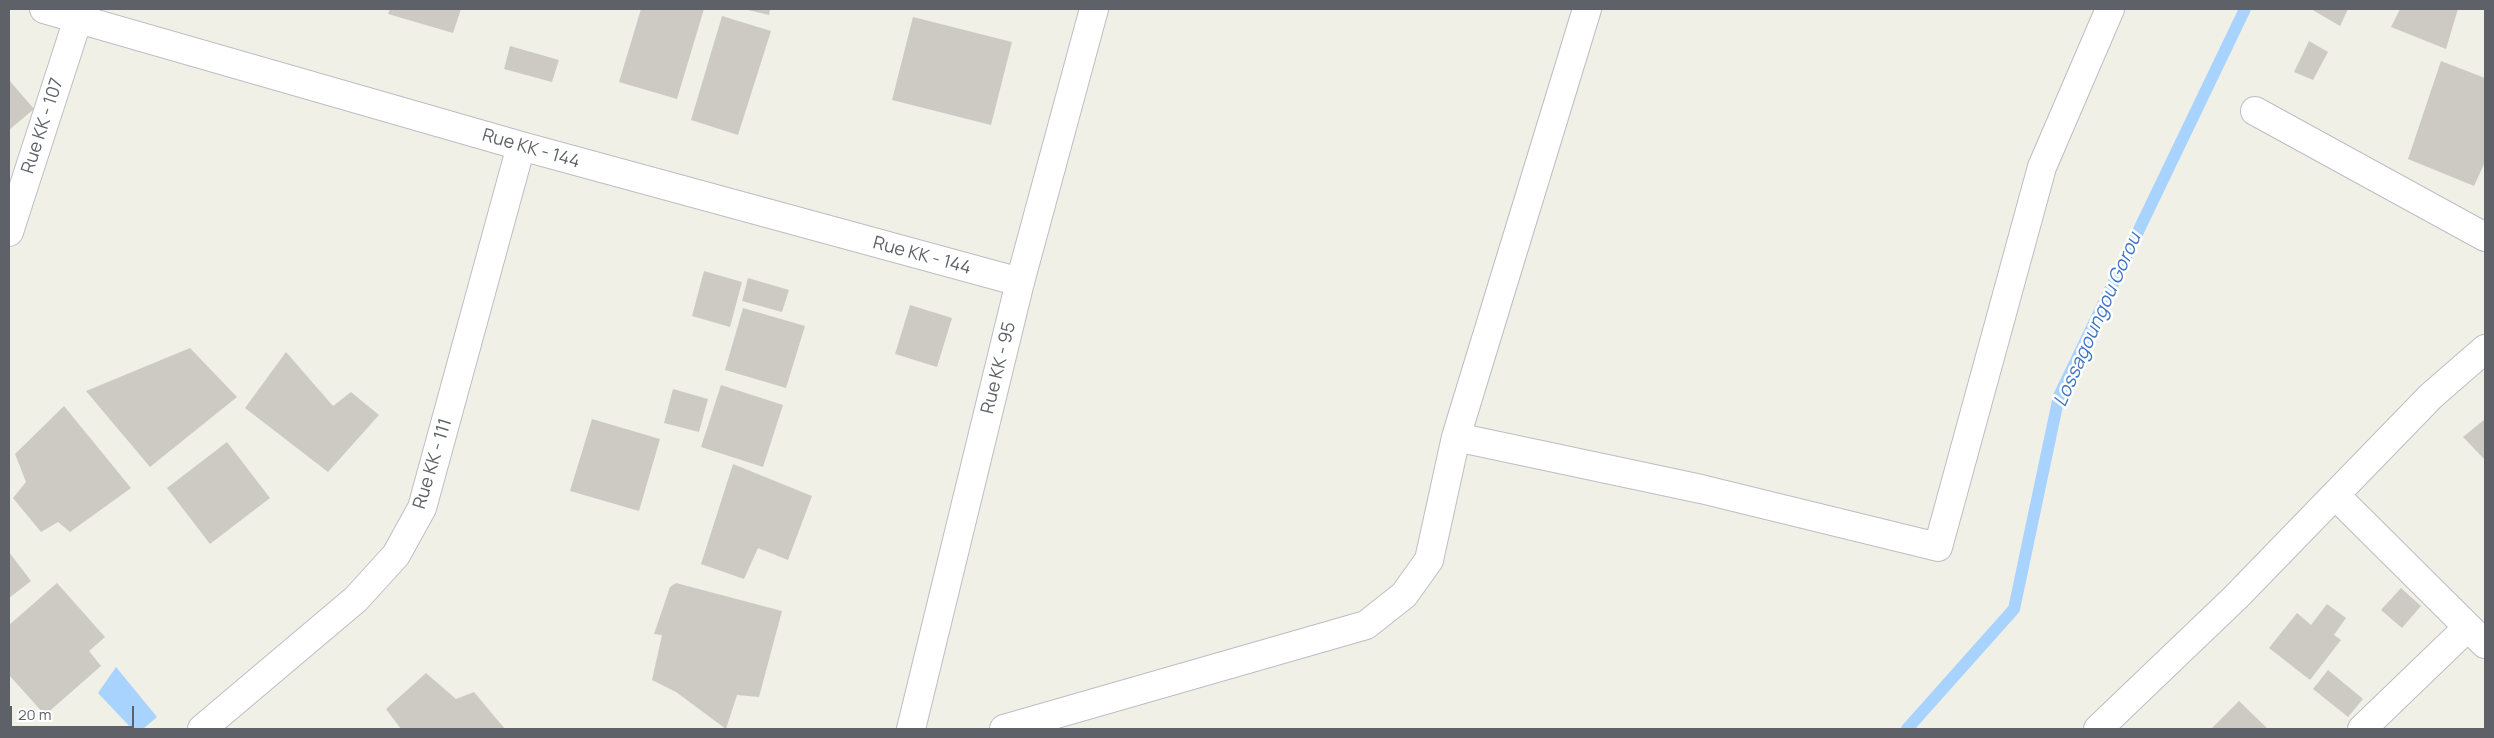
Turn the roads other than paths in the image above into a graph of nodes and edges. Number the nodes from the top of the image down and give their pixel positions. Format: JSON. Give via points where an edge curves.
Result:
{"nodes":[{"id":1,"x":44,"y":9,"type":"edge"},
{"id":2,"x":1094,"y":9,"type":"edge"},
{"id":3,"x":1587,"y":9,"type":"edge"},
{"id":4,"x":2110,"y":9,"type":"edge"},
{"id":5,"x":78,"y":19,"type":"junction"},
{"id":6,"x":2255,"y":111,"type":"dead end"},
{"id":7,"x":521,"y":146,"type":"junction"},
{"id":8,"x":9,"y":232,"type":"edge"},
{"id":9,"x":2485,"y":237,"type":"edge"},
{"id":10,"x":1020,"y":282,"type":"junction"},
{"id":11,"x":2485,"y":349,"type":"edge"},
{"id":12,"x":1456,"y":437,"type":"junction"},
{"id":13,"x":2335,"y":495,"type":"junction"},
{"id":14,"x":2476,"y":636,"type":"edge"},
{"id":15,"x":2102,"y":728,"type":"edge"},
{"id":16,"x":202,"y":729,"type":"edge"},
{"id":17,"x":911,"y":729,"type":"edge"},
{"id":18,"x":1004,"y":729,"type":"edge"},
{"id":19,"x":2362,"y":729,"type":"edge"}],
"edges":[{"from":1,"to":5,"type":"street","name":"Rue KK - 144"},
{"from":2,"to":10,"type":"street","name":"Rue KK - 95"},
{"from":3,"to":12,"type":"street"},
{"from":4,"to":12,"type":"street","via":[[2042,167],[1938,547],[1701,489]]},
{"from":5,"to":7,"type":"street","name":"Rue KK - 144"},
{"from":5,"to":8,"type":"street","name":"Rue KK - 107"},
{"from":6,"to":9,"type":"street"},
{"from":7,"to":10,"type":"street","name":"Rue KK - 144"},
{"from":7,"to":16,"type":"street","name":"Rue KK - 111","via":[[422,508],[396,555],[356,599]]},
{"from":10,"to":17,"type":"street","name":"Rue KK - 95"},
{"from":11,"to":13,"type":"street","via":[[2431,396]]},
{"from":12,"to":18,"type":"street","via":[[1429,560],[1404,595],[1366,624]]},
{"from":13,"to":14,"type":"street"},
{"from":13,"to":15,"type":"street"},
{"from":14,"to":19,"type":"street"}]}
